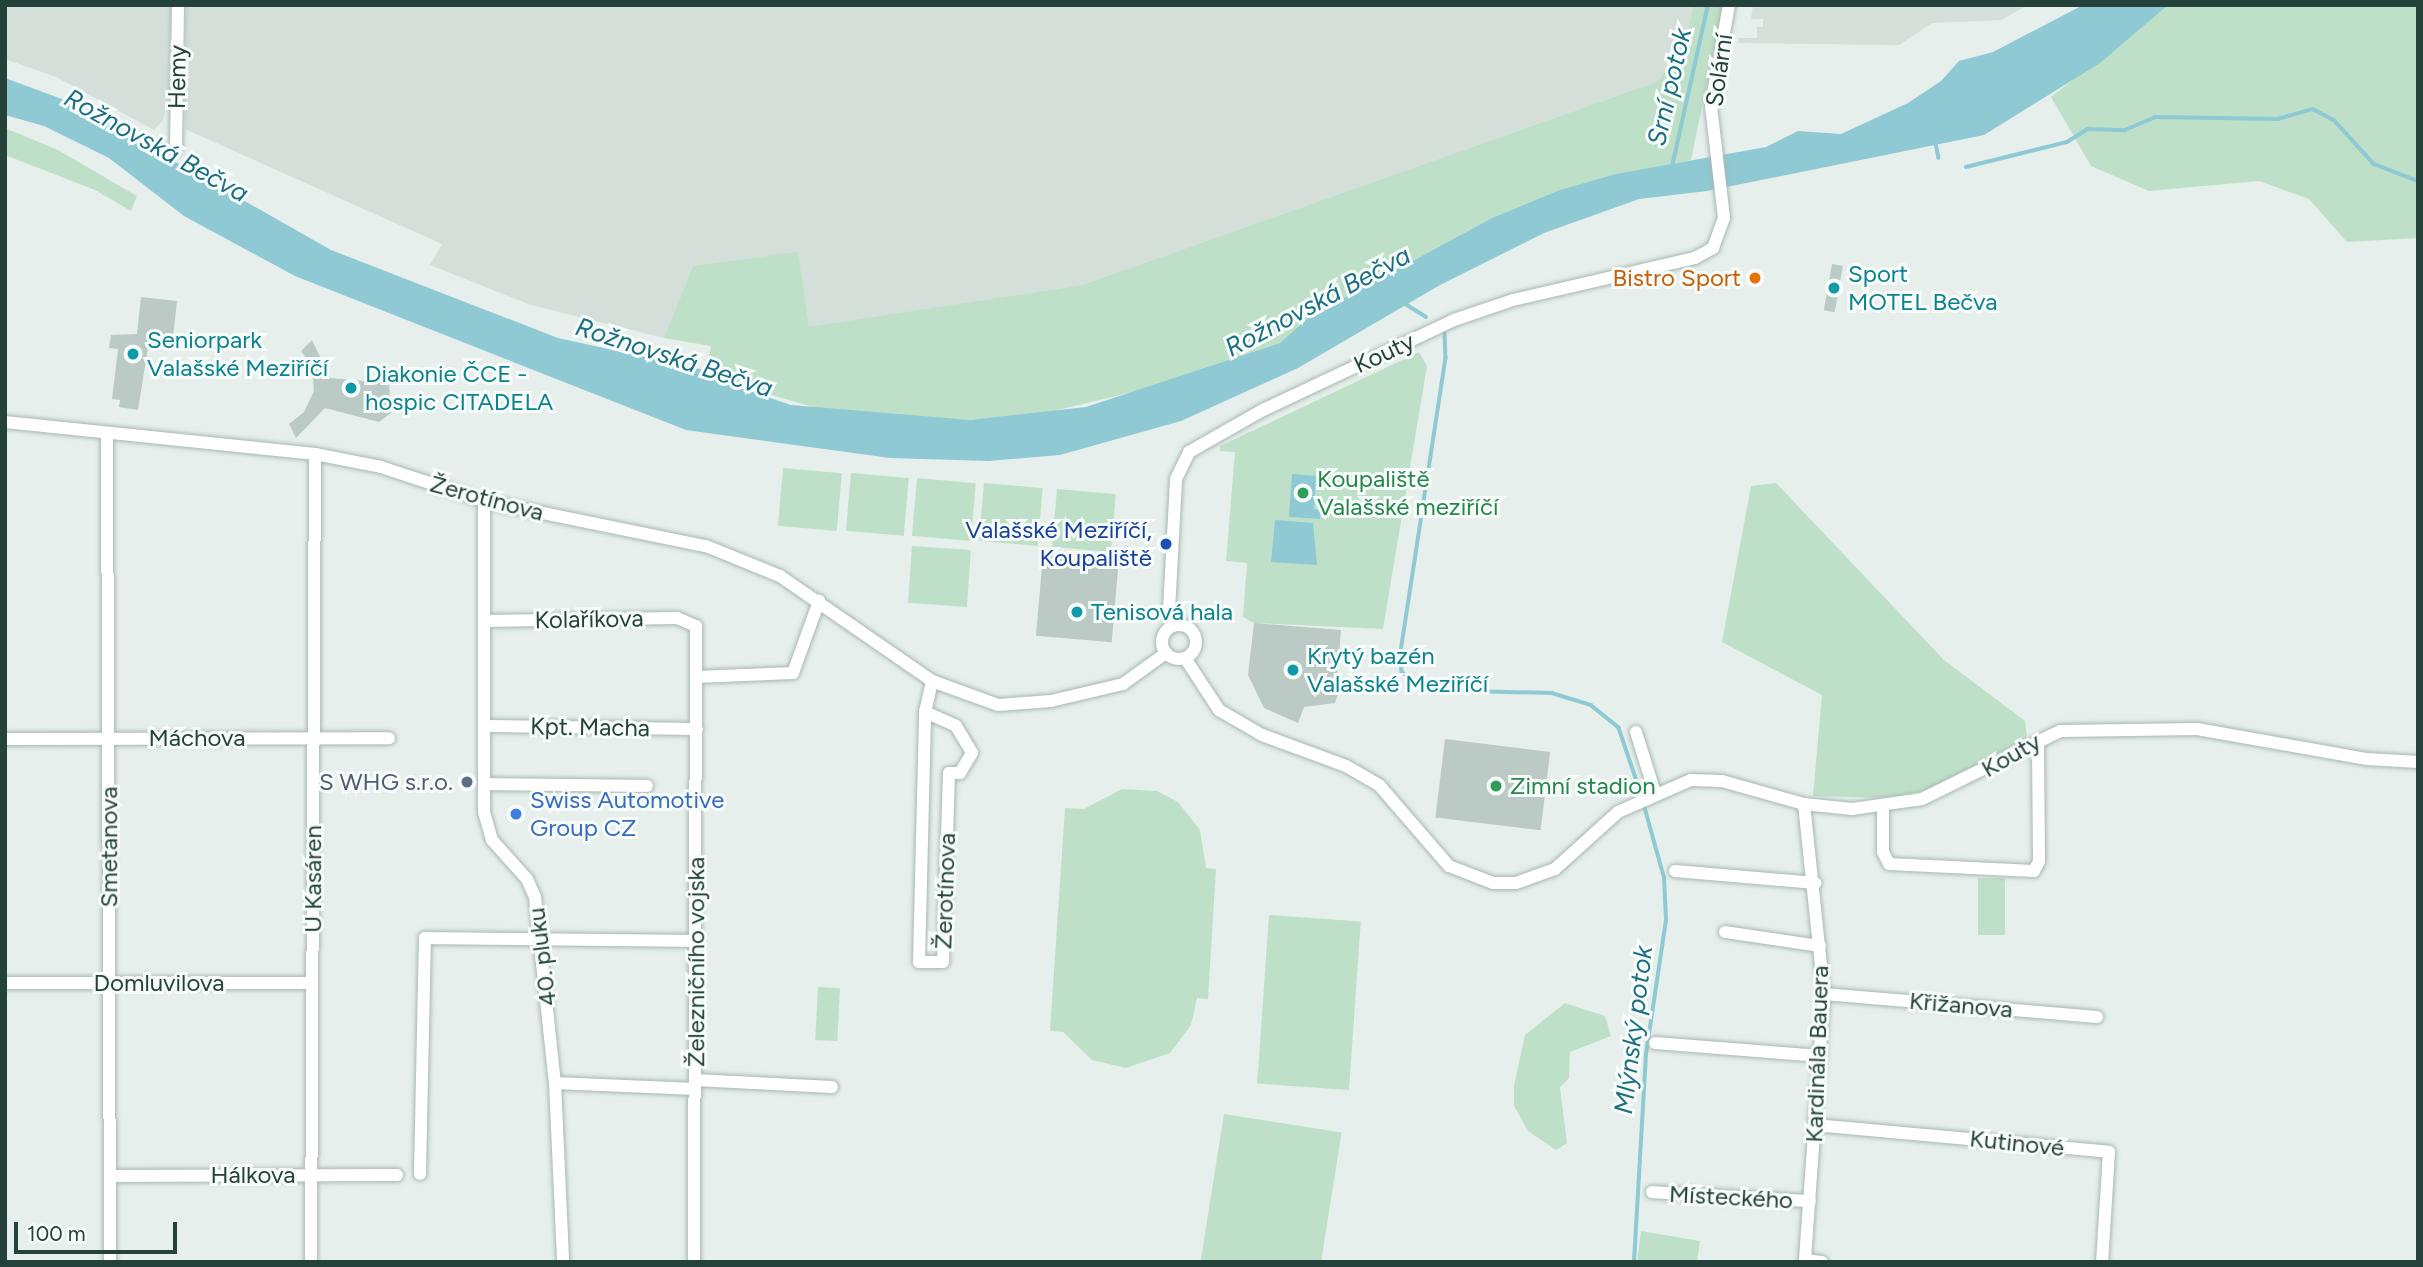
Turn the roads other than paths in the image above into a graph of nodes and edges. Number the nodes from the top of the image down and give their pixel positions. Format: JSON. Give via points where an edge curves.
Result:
{"nodes":[{"id":1,"x":178,"y":5,"type":"edge"},
{"id":2,"x":1729,"y":5,"type":"edge"},
{"id":3,"x":176,"y":149,"type":"dead end"},
{"id":4,"x":1723,"y":200,"type":"joint"},
{"id":5,"x":5,"y":422,"type":"edge"},
{"id":6,"x":107,"y":433,"type":"junction"},
{"id":7,"x":315,"y":454,"type":"junction"},
{"id":8,"x":484,"y":502,"type":"junction"},
{"id":9,"x":819,"y":601,"type":"junction"},
{"id":10,"x":484,"y":621,"type":"junction"},
{"id":11,"x":693,"y":622,"type":"joint"},
{"id":12,"x":1173,"y":626,"type":"junction"},
{"id":13,"x":1166,"y":653,"type":"junction"},
{"id":14,"x":1185,"y":658,"type":"junction"},
{"id":15,"x":697,"y":677,"type":"junction"},
{"id":16,"x":932,"y":681,"type":"junction"},
{"id":17,"x":925,"y":712,"type":"junction"},
{"id":18,"x":484,"y":726,"type":"junction"},
{"id":19,"x":697,"y":729,"type":"junction"},
{"id":20,"x":1636,"y":732,"type":"dead end"},
{"id":21,"x":5,"y":738,"type":"edge"},
{"id":22,"x":108,"y":738,"type":"junction"},
{"id":23,"x":314,"y":738,"type":"junction"},
{"id":24,"x":389,"y":738,"type":"dead end"},
{"id":25,"x":2038,"y":742,"type":"junction"},
{"id":26,"x":2418,"y":762,"type":"edge"},
{"id":27,"x":926,"y":766,"type":"junction"},
{"id":28,"x":949,"y":773,"type":"junction"},
{"id":29,"x":484,"y":784,"type":"junction"},
{"id":30,"x":647,"y":786,"type":"dead end"},
{"id":31,"x":1655,"y":793,"type":"junction"},
{"id":32,"x":1804,"y":804,"type":"junction"},
{"id":33,"x":1883,"y":805,"type":"junction"},
{"id":34,"x":1675,"y":871,"type":"dead end"},
{"id":35,"x":1815,"y":883,"type":"junction"},
{"id":36,"x":1725,"y":932,"type":"dead end"},
{"id":37,"x":543,"y":939,"type":"junction"},
{"id":38,"x":696,"y":941,"type":"junction"},
{"id":39,"x":1821,"y":946,"type":"junction"},
{"id":40,"x":5,"y":983,"type":"edge"},
{"id":41,"x":109,"y":983,"type":"junction"},
{"id":42,"x":312,"y":983,"type":"junction"},
{"id":43,"x":1825,"y":994,"type":"junction"},
{"id":44,"x":2097,"y":1017,"type":"dead end"},
{"id":45,"x":1655,"y":1043,"type":"dead end"},
{"id":46,"x":1820,"y":1056,"type":"junction"},
{"id":47,"x":555,"y":1083,"type":"junction"},
{"id":48,"x":695,"y":1084,"type":"junction"},
{"id":49,"x":832,"y":1087,"type":"dead end"},
{"id":50,"x":1815,"y":1125,"type":"junction"},
{"id":51,"x":420,"y":1174,"type":"dead end"},
{"id":52,"x":311,"y":1175,"type":"junction"},
{"id":53,"x":397,"y":1175,"type":"dead end"},
{"id":54,"x":110,"y":1176,"type":"junction"},
{"id":55,"x":1652,"y":1192,"type":"dead end"},
{"id":56,"x":1810,"y":1201,"type":"junction"},
{"id":57,"x":1805,"y":1261,"type":"edge"},
{"id":58,"x":110,"y":1262,"type":"edge"},
{"id":59,"x":311,"y":1262,"type":"edge"},
{"id":60,"x":563,"y":1262,"type":"edge"},
{"id":61,"x":694,"y":1262,"type":"edge"},
{"id":62,"x":1822,"y":1262,"type":"edge"},
{"id":63,"x":2102,"y":1262,"type":"edge"}],
"edges":[{"from":1,"to":3,"type":"street","name":"Hemy"},
{"from":2,"to":4,"type":"street","name":"Solární","via":[[1711,105]]},
{"from":4,"to":12,"type":"street","name":"Kouty","via":[[1723,229],[1703,255],[1470,314],[1263,410],[1189,452],[1176,479],[1169,610]]},
{"from":5,"to":6,"type":"street","name":"Žerotínova"},
{"from":6,"to":7,"type":"street","name":"Žerotínova"},
{"from":6,"to":22,"type":"street","name":"Smetanova"},
{"from":7,"to":8,"type":"street","name":"Žerotínova","via":[[381,467]]},
{"from":7,"to":23,"type":"street","name":"U Kasáren"},
{"from":8,"to":9,"type":"street","name":"Žerotínova","via":[[706,545],[754,562]]},
{"from":8,"to":10,"type":"street","name":"40. pluku"},
{"from":9,"to":15,"type":"street","via":[[793,673]]},
{"from":9,"to":16,"type":"street","name":"Žerotínova"},
{"from":10,"to":11,"type":"street","name":"Kolaříkova"},
{"from":10,"to":18,"type":"street","name":"40. pluku"},
{"from":11,"to":15,"type":"street","name":"Železničního vojska"},
{"from":12,"to":13,"type":"street","name":"Kouty","via":[[1164,635]]},
{"from":12,"to":14,"type":"street","via":[[1186,626],[1195,636],[1195,649]]},
{"from":13,"to":14,"type":"street"},
{"from":13,"to":16,"type":"street","name":"Žerotínova","via":[[1123,684],[1051,701],[998,705]]},
{"from":14,"to":31,"type":"street","name":"Kouty","via":[[1219,710],[1262,735],[1346,766],[1379,785],[1432,849],[1470,878],[1493,883],[1536,878],[1555,869],[1618,813]]},
{"from":15,"to":19,"type":"street","name":"Železničního vojska"},
{"from":16,"to":17,"type":"street","name":"Žerotínova"},
{"from":17,"to":27,"type":"street","name":"Žerotínova"},
{"from":17,"to":28,"type":"street","via":[[943,716],[970,744],[970,761],[961,773]]},
{"from":18,"to":19,"type":"street","name":"Kpt. Macha"},
{"from":18,"to":29,"type":"street","name":"40. pluku"},
{"from":19,"to":38,"type":"street","name":"Železničního vojska"},
{"from":20,"to":31,"type":"street"},
{"from":21,"to":22,"type":"street","name":"Máchova"},
{"from":22,"to":23,"type":"street","name":"Máchova"},
{"from":22,"to":41,"type":"street","name":"Smetanova"},
{"from":23,"to":24,"type":"street","name":"Máchova"},
{"from":23,"to":42,"type":"street","name":"U Kasáren"},
{"from":25,"to":26,"type":"street","name":"Kouty","via":[[2060,730],[2197,729],[2368,759]]},
{"from":25,"to":33,"type":"street","name":"Kouty","via":[[1922,799]]},
{"from":25,"to":33,"type":"street","via":[[2039,861],[2034,871],[1889,864],[1883,852]]},
{"from":27,"to":28,"type":"street"},
{"from":27,"to":28,"type":"street","name":"Žerotínova","via":[[919,962],[943,962]]},
{"from":29,"to":30,"type":"street"},
{"from":29,"to":37,"type":"street","name":"40. pluku","via":[[488,832],[527,879]]},
{"from":31,"to":32,"type":"street","name":"Kouty","via":[[1691,780],[1715,781]]},
{"from":32,"to":33,"type":"street","name":"Kouty","via":[[1852,809]]},
{"from":32,"to":35,"type":"street","name":"Kardinála Bauera"},
{"from":34,"to":35,"type":"street"},
{"from":35,"to":39,"type":"street","name":"Kardinála Bauera"},
{"from":36,"to":39,"type":"street"},
{"from":37,"to":38,"type":"street"},
{"from":37,"to":47,"type":"street","name":"40. pluku"},
{"from":37,"to":51,"type":"street","via":[[425,938]]},
{"from":38,"to":48,"type":"street","name":"Železničního vojska"},
{"from":39,"to":43,"type":"street","name":"Kardinála Bauera"},
{"from":40,"to":41,"type":"street","name":"Domluvilova"},
{"from":41,"to":42,"type":"street","name":"Domluvilova"},
{"from":41,"to":54,"type":"street","name":"Smetanova"},
{"from":42,"to":52,"type":"street","name":"U Kasáren"},
{"from":43,"to":44,"type":"street","name":"Křižanova"},
{"from":43,"to":46,"type":"street","name":"Kardinála Bauera"},
{"from":45,"to":46,"type":"street"},
{"from":46,"to":50,"type":"street","name":"Kardinála Bauera"},
{"from":47,"to":48,"type":"street"},
{"from":47,"to":60,"type":"street","name":"40. pluku"},
{"from":48,"to":49,"type":"street"},
{"from":48,"to":61,"type":"street","name":"Železničního vojska"},
{"from":50,"to":56,"type":"street","name":"Kardinála Bauera"},
{"from":50,"to":63,"type":"street","name":"Kutinové","via":[[2109,1152]]},
{"from":52,"to":53,"type":"street","name":"Hálkova"},
{"from":52,"to":54,"type":"street","name":"Hálkova"},
{"from":52,"to":59,"type":"street","name":"U Kasáren"},
{"from":54,"to":58,"type":"street","name":"Smetanova"},
{"from":55,"to":56,"type":"street","name":"Místeckého"},
{"from":56,"to":57,"type":"street","name":"Kardinála Bauera"},
{"from":57,"to":62,"type":"street"}]}
